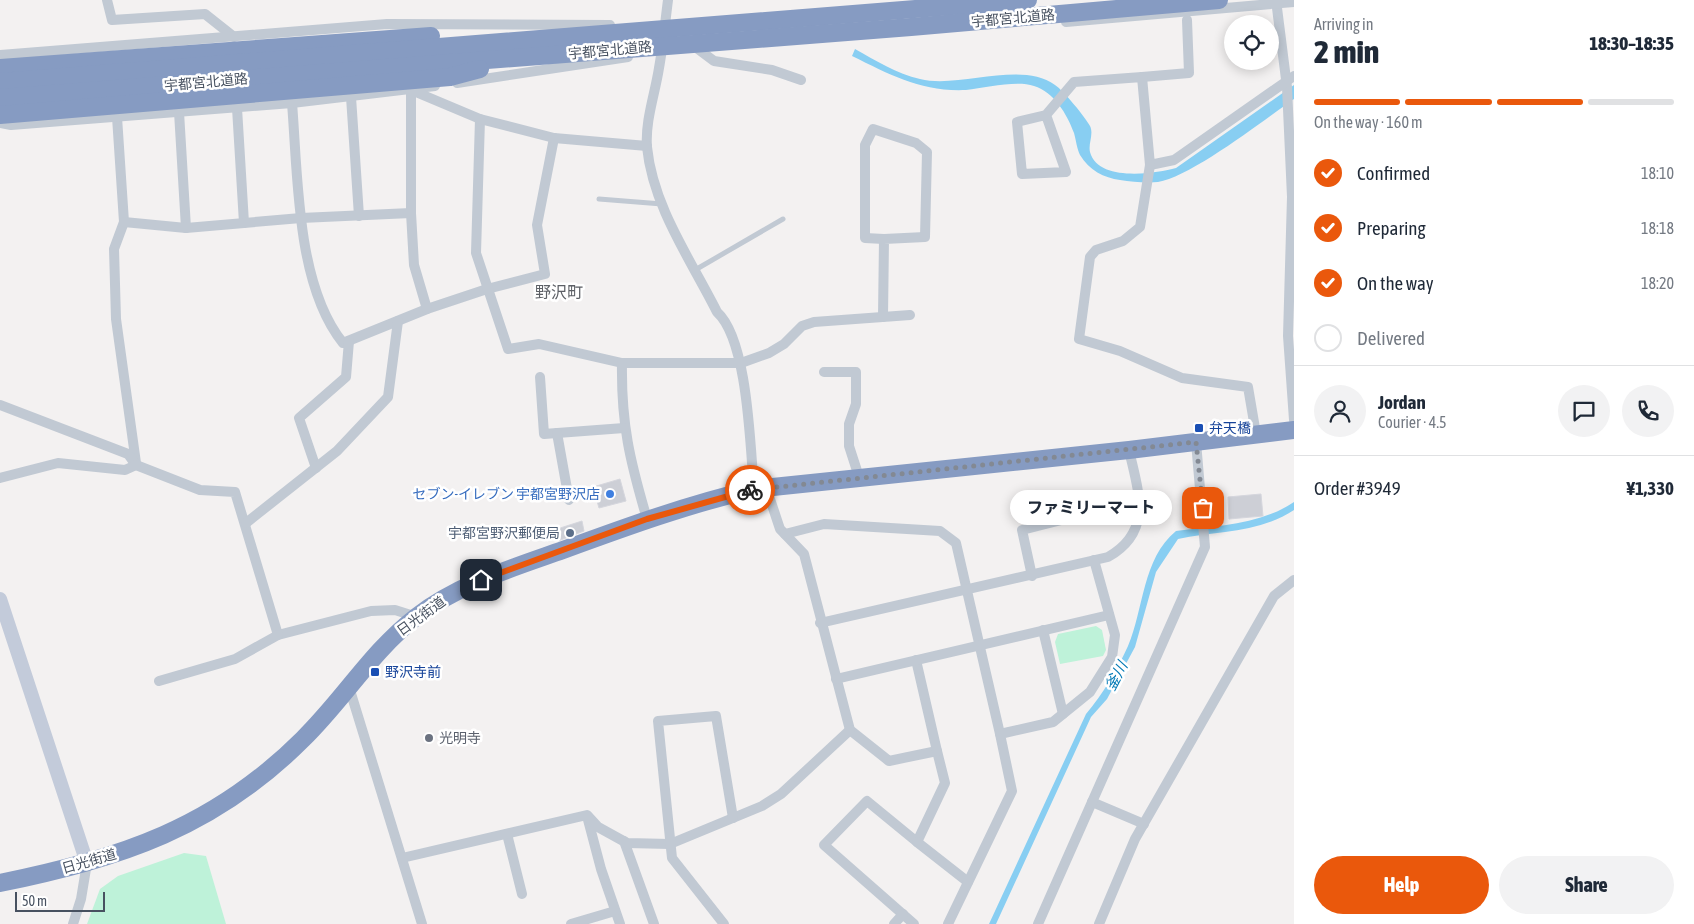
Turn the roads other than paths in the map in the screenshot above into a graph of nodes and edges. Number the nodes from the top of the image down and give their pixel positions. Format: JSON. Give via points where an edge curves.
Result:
{"nodes":[{"id":1,"x":107,"y":0,"type":"edge"},
{"id":2,"x":668,"y":0,"type":"edge"},
{"id":3,"x":938,"y":0,"type":"edge"},
{"id":4,"x":1028,"y":0,"type":"edge"},
{"id":5,"x":1219,"y":0,"type":"edge"},
{"id":6,"x":1276,"y":2,"type":"edge"},
{"id":7,"x":1294,"y":2,"type":"edge"},
{"id":8,"x":1187,"y":20,"type":"dead end"},
{"id":9,"x":665,"y":23,"type":"junction"},
{"id":10,"x":594,"y":35,"type":"junction"},
{"id":11,"x":234,"y":37,"type":"junction"},
{"id":12,"x":698,"y":49,"type":"junction"},
{"id":13,"x":661,"y":52,"type":"junction"},
{"id":14,"x":521,"y":58,"type":"junction"},
{"id":15,"x":3,"y":63,"type":"edge"},
{"id":16,"x":1142,"y":77,"type":"junction"},
{"id":17,"x":1290,"y":79,"type":"edge"},
{"id":18,"x":801,"y":80,"type":"dead end"},
{"id":19,"x":0,"y":82,"type":"edge"},
{"id":20,"x":411,"y":90,"type":"junction"},
{"id":21,"x":351,"y":96,"type":"junction"},
{"id":22,"x":0,"y":98,"type":"edge"},
{"id":23,"x":292,"y":103,"type":"junction"},
{"id":24,"x":237,"y":108,"type":"junction"},
{"id":25,"x":179,"y":112,"type":"junction"},
{"id":26,"x":0,"y":115,"type":"edge"},
{"id":27,"x":1046,"y":115,"type":"junction"},
{"id":28,"x":117,"y":117,"type":"junction"},
{"id":29,"x":480,"y":119,"type":"junction"},
{"id":30,"x":0,"y":123,"type":"edge"},
{"id":31,"x":554,"y":138,"type":"junction"},
{"id":32,"x":647,"y":146,"type":"junction"},
{"id":33,"x":1150,"y":165,"type":"junction"},
{"id":34,"x":599,"y":199,"type":"dead end"},
{"id":35,"x":663,"y":204,"type":"junction"},
{"id":36,"x":411,"y":213,"type":"junction"},
{"id":37,"x":358,"y":216,"type":"junction"},
{"id":38,"x":301,"y":218,"type":"junction"},
{"id":39,"x":783,"y":219,"type":"dead end"},
{"id":40,"x":124,"y":222,"type":"junction"},
{"id":41,"x":244,"y":223,"type":"junction"},
{"id":42,"x":186,"y":228,"type":"junction"},
{"id":43,"x":884,"y":239,"type":"junction"},
{"id":44,"x":694,"y":270,"type":"junction"},
{"id":45,"x":487,"y":289,"type":"junction"},
{"id":46,"x":427,"y":309,"type":"junction"},
{"id":47,"x":910,"y":315,"type":"dead end"},
{"id":48,"x":883,"y":317,"type":"junction"},
{"id":49,"x":398,"y":321,"type":"junction"},
{"id":50,"x":349,"y":341,"type":"junction"},
{"id":51,"x":741,"y":362,"type":"junction"},
{"id":52,"x":622,"y":363,"type":"junction"},
{"id":53,"x":824,"y":372,"type":"dead end"},
{"id":54,"x":540,"y":377,"type":"dead end"},
{"id":55,"x":0,"y":405,"type":"edge"},
{"id":56,"x":1294,"y":420,"type":"edge"},
{"id":57,"x":624,"y":428,"type":"junction"},
{"id":58,"x":1294,"y":430,"type":"edge"},
{"id":59,"x":557,"y":433,"type":"junction"},
{"id":60,"x":1256,"y":434,"type":"junction"},
{"id":61,"x":1196,"y":442,"type":"junction"},
{"id":62,"x":1129,"y":450,"type":"junction"},
{"id":63,"x":136,"y":465,"type":"junction"},
{"id":64,"x":316,"y":468,"type":"junction"},
{"id":65,"x":859,"y":477,"type":"junction"},
{"id":66,"x":0,"y":478,"type":"edge"},
{"id":67,"x":760,"y":488,"type":"junction"},
{"id":68,"x":569,"y":500,"type":"dead end"},
{"id":69,"x":1140,"y":500,"type":"junction"},
{"id":70,"x":647,"y":519,"type":"junction"},
{"id":71,"x":246,"y":523,"type":"junction"},
{"id":72,"x":785,"y":534,"type":"junction"},
{"id":73,"x":1094,"y":560,"type":"junction"},
{"id":74,"x":1032,"y":576,"type":"junction"},
{"id":75,"x":1294,"y":580,"type":"edge"},
{"id":76,"x":967,"y":590,"type":"junction"},
{"id":77,"x":0,"y":599,"type":"edge"},
{"id":78,"x":1109,"y":615,"type":"junction"},
{"id":79,"x":417,"y":616,"type":"junction"},
{"id":80,"x":820,"y":623,"type":"junction"},
{"id":81,"x":1044,"y":630,"type":"junction"},
{"id":82,"x":278,"y":635,"type":"junction"},
{"id":83,"x":979,"y":645,"type":"junction"},
{"id":84,"x":916,"y":660,"type":"junction"},
{"id":85,"x":836,"y":679,"type":"junction"},
{"id":86,"x":159,"y":681,"type":"dead end"},
{"id":87,"x":349,"y":687,"type":"junction"},
{"id":88,"x":1063,"y":714,"type":"junction"},
{"id":89,"x":850,"y":730,"type":"junction"},
{"id":90,"x":1000,"y":734,"type":"junction"},
{"id":91,"x":937,"y":751,"type":"junction"},
{"id":92,"x":1092,"y":802,"type":"junction"},
{"id":93,"x":587,"y":815,"type":"junction"},
{"id":94,"x":733,"y":818,"type":"junction"},
{"id":95,"x":1144,"y":824,"type":"junction"},
{"id":96,"x":507,"y":834,"type":"junction"},
{"id":97,"x":624,"y":841,"type":"junction"},
{"id":98,"x":917,"y":842,"type":"junction"},
{"id":99,"x":670,"y":844,"type":"junction"},
{"id":100,"x":402,"y":858,"type":"junction"},
{"id":101,"x":87,"y":863,"type":"junction"},
{"id":102,"x":968,"y":882,"type":"junction"},
{"id":103,"x":0,"y":884,"type":"edge"},
{"id":104,"x":522,"y":894,"type":"dead end"},
{"id":105,"x":615,"y":911,"type":"junction"},
{"id":106,"x":903,"y":914,"type":"junction"},
{"id":107,"x":73,"y":924,"type":"edge"},
{"id":108,"x":422,"y":924,"type":"edge"},
{"id":109,"x":571,"y":924,"type":"edge"},
{"id":110,"x":620,"y":924,"type":"edge"},
{"id":111,"x":654,"y":924,"type":"edge"},
{"id":112,"x":724,"y":924,"type":"edge"},
{"id":113,"x":894,"y":924,"type":"edge"},
{"id":114,"x":914,"y":924,"type":"edge"},
{"id":115,"x":948,"y":924,"type":"edge"},
{"id":116,"x":1038,"y":924,"type":"edge"},
{"id":117,"x":1099,"y":924,"type":"edge"}],
"edges":[{"from":1,"to":11,"type":"street","via":[[112,20],[205,14]]},
{"from":2,"to":9,"type":"street"},
{"from":3,"to":9,"type":"street"},
{"from":4,"to":10,"type":"highway","name":"宇都宮北道路"},
{"from":5,"to":14,"type":"highway","name":"宇都宮北道路"},
{"from":6,"to":7,"type":"street"},
{"from":6,"to":12,"type":"street"},
{"from":6,"to":17,"type":"street"},
{"from":8,"to":16,"type":"street","via":[[1189,72]]},
{"from":9,"to":11,"type":"street","via":[[596,26],[387,24]]},
{"from":9,"to":13,"type":"street"},
{"from":10,"to":15,"type":"highway","via":[[522,30]]},
{"from":10,"to":19,"type":"highway","name":"宇都宮北道路"},
{"from":11,"to":15,"type":"street"},
{"from":12,"to":13,"type":"street"},
{"from":12,"to":18,"type":"street","via":[[714,61],[772,70]]},
{"from":13,"to":20,"type":"street"},
{"from":13,"to":32,"type":"street"},
{"from":14,"to":22,"type":"highway","name":"宇都宮北道路"},
{"from":14,"to":26,"type":"highway","via":[[450,77]]},
{"from":16,"to":27,"type":"street","via":[[1074,82]]},
{"from":16,"to":33,"type":"street"},
{"from":17,"to":33,"type":"street","via":[[1174,160]]},
{"from":17,"to":56,"type":"street","via":[[1292,197],[1288,336]]},
{"from":20,"to":21,"type":"street"},
{"from":20,"to":29,"type":"street"},
{"from":20,"to":36,"type":"street"},
{"from":21,"to":23,"type":"street"},
{"from":21,"to":37,"type":"street"},
{"from":23,"to":24,"type":"street"},
{"from":23,"to":38,"type":"street"},
{"from":24,"to":25,"type":"street"},
{"from":24,"to":41,"type":"street"},
{"from":25,"to":28,"type":"street"},
{"from":25,"to":42,"type":"street"},
{"from":27,"to":27,"type":"street","via":[[1017,122],[1022,174],[1066,172]]},
{"from":28,"to":30,"type":"street","via":[[11,125]]},
{"from":28,"to":40,"type":"street"},
{"from":29,"to":31,"type":"street"},
{"from":29,"to":45,"type":"street","via":[[476,253]]},
{"from":31,"to":32,"type":"street"},
{"from":31,"to":45,"type":"street","via":[[537,225],[545,274]]},
{"from":32,"to":35,"type":"street","via":[[653,178]]},
{"from":33,"to":60,"type":"street","via":[[1140,227],[1123,241],[1096,250],[1090,257],[1079,339],[1120,351],[1182,378],[1248,387]]},
{"from":34,"to":35,"type":"lane"},
{"from":35,"to":44,"type":"street"},
{"from":36,"to":37,"type":"street"},
{"from":36,"to":46,"type":"street","via":[[414,265]]},
{"from":37,"to":38,"type":"street"},
{"from":38,"to":41,"type":"street"},
{"from":38,"to":50,"type":"street","via":[[308,268],[331,329],[343,343]]},
{"from":39,"to":44,"type":"lane"},
{"from":40,"to":42,"type":"street"},
{"from":40,"to":63,"type":"street","via":[[114,249],[116,319]]},
{"from":41,"to":42,"type":"street"},
{"from":43,"to":43,"type":"street","via":[[926,238],[927,152],[916,142],[873,129],[864,145],[865,238]]},
{"from":43,"to":48,"type":"street"},
{"from":44,"to":51,"type":"street","via":[[717,312],[726,320]]},
{"from":45,"to":46,"type":"street"},
{"from":45,"to":52,"type":"street","via":[[508,348],[539,344]]},
{"from":46,"to":49,"type":"street"},
{"from":47,"to":48,"type":"street"},
{"from":48,"to":51,"type":"street","via":[[814,322],[802,326],[784,344],[754,360]]},
{"from":49,"to":50,"type":"street"},
{"from":49,"to":64,"type":"street","via":[[388,398]]},
{"from":50,"to":64,"type":"street","via":[[346,377],[299,418]]},
{"from":51,"to":52,"type":"street"},
{"from":51,"to":67,"type":"street"},
{"from":52,"to":57,"type":"street"},
{"from":53,"to":65,"type":"street","via":[[856,372],[856,404],[849,424],[849,446]]},
{"from":54,"to":59,"type":"street","via":[[544,434]]},
{"from":55,"to":63,"type":"street","via":[[128,454]]},
{"from":57,"to":59,"type":"street"},
{"from":57,"to":70,"type":"street"},
{"from":58,"to":60,"type":"highway","name":"日光街道"},
{"from":59,"to":68,"type":"street"},
{"from":60,"to":61,"type":"highway","name":"日光街道"},
{"from":61,"to":62,"type":"highway","name":"日光街道"},
{"from":61,"to":92,"type":"street","via":[[1205,547]]},
{"from":62,"to":65,"type":"highway","name":"日光街道"},
{"from":62,"to":69,"type":"street"},
{"from":63,"to":66,"type":"street","via":[[125,470],[58,463]]},
{"from":63,"to":71,"type":"street","via":[[200,490],[235,492]]},
{"from":64,"to":71,"type":"street"},
{"from":65,"to":67,"type":"highway","name":"日光街道"},
{"from":67,"to":70,"type":"highway","name":"日光街道"},
{"from":67,"to":72,"type":"street"},
{"from":69,"to":73,"type":"street","via":[[1139,522],[1129,540],[1119,551]]},
{"from":69,"to":74,"type":"street","via":[[1022,530]]},
{"from":70,"to":79,"type":"highway","name":"日光街道","via":[[481,580],[456,591]]},
{"from":71,"to":82,"type":"street"},
{"from":72,"to":76,"type":"street","via":[[824,524],[940,531],[956,543]]},
{"from":72,"to":80,"type":"street","via":[[804,554]]},
{"from":73,"to":74,"type":"street"},
{"from":73,"to":78,"type":"street"},
{"from":74,"to":76,"type":"street"},
{"from":75,"to":95,"type":"street","via":[[1274,596]]},
{"from":76,"to":80,"type":"street"},
{"from":76,"to":83,"type":"street"},
{"from":77,"to":101,"type":"street"},
{"from":78,"to":81,"type":"street"},
{"from":78,"to":88,"type":"street","via":[[1115,635],[1112,657],[1090,692]]},
{"from":79,"to":82,"type":"street","via":[[395,610],[371,612]]},
{"from":79,"to":87,"type":"highway","name":"日光街道","via":[[392,638]]},
{"from":80,"to":85,"type":"street"},
{"from":81,"to":83,"type":"street"},
{"from":81,"to":88,"type":"street"},
{"from":82,"to":86,"type":"street","via":[[235,659]]},
{"from":83,"to":84,"type":"street"},
{"from":83,"to":90,"type":"street"},
{"from":84,"to":85,"type":"street"},
{"from":84,"to":91,"type":"street"},
{"from":85,"to":89,"type":"street"},
{"from":87,"to":100,"type":"street"},
{"from":87,"to":101,"type":"highway","name":"日光街道","via":[[304,739],[232,799],[182,828]]},
{"from":88,"to":90,"type":"street","via":[[1053,722]]},
{"from":89,"to":91,"type":"street","via":[[889,760]]},
{"from":89,"to":94,"type":"street","via":[[781,794]]},
{"from":90,"to":102,"type":"street","via":[[1012,791]]},
{"from":91,"to":98,"type":"street","via":[[945,783]]},
{"from":92,"to":95,"type":"street"},
{"from":92,"to":116,"type":"street"},
{"from":93,"to":96,"type":"street"},
{"from":93,"to":97,"type":"street","via":[[598,827]]},
{"from":93,"to":105,"type":"street"},
{"from":94,"to":99,"type":"street"},
{"from":94,"to":99,"type":"street","via":[[716,716],[658,721]]},
{"from":95,"to":117,"type":"street"},
{"from":96,"to":100,"type":"street"},
{"from":96,"to":104,"type":"street"},
{"from":97,"to":99,"type":"street"},
{"from":97,"to":111,"type":"street"},
{"from":98,"to":102,"type":"street"},
{"from":98,"to":106,"type":"street","via":[[867,801],[824,845]]},
{"from":99,"to":112,"type":"street","via":[[672,858]]},
{"from":100,"to":108,"type":"street"},
{"from":101,"to":103,"type":"highway","name":"日光街道"},
{"from":101,"to":107,"type":"street","via":[[83,892]]},
{"from":102,"to":115,"type":"street"},
{"from":105,"to":109,"type":"street"},
{"from":105,"to":110,"type":"street"},
{"from":106,"to":113,"type":"street"},
{"from":106,"to":114,"type":"street"}]}
